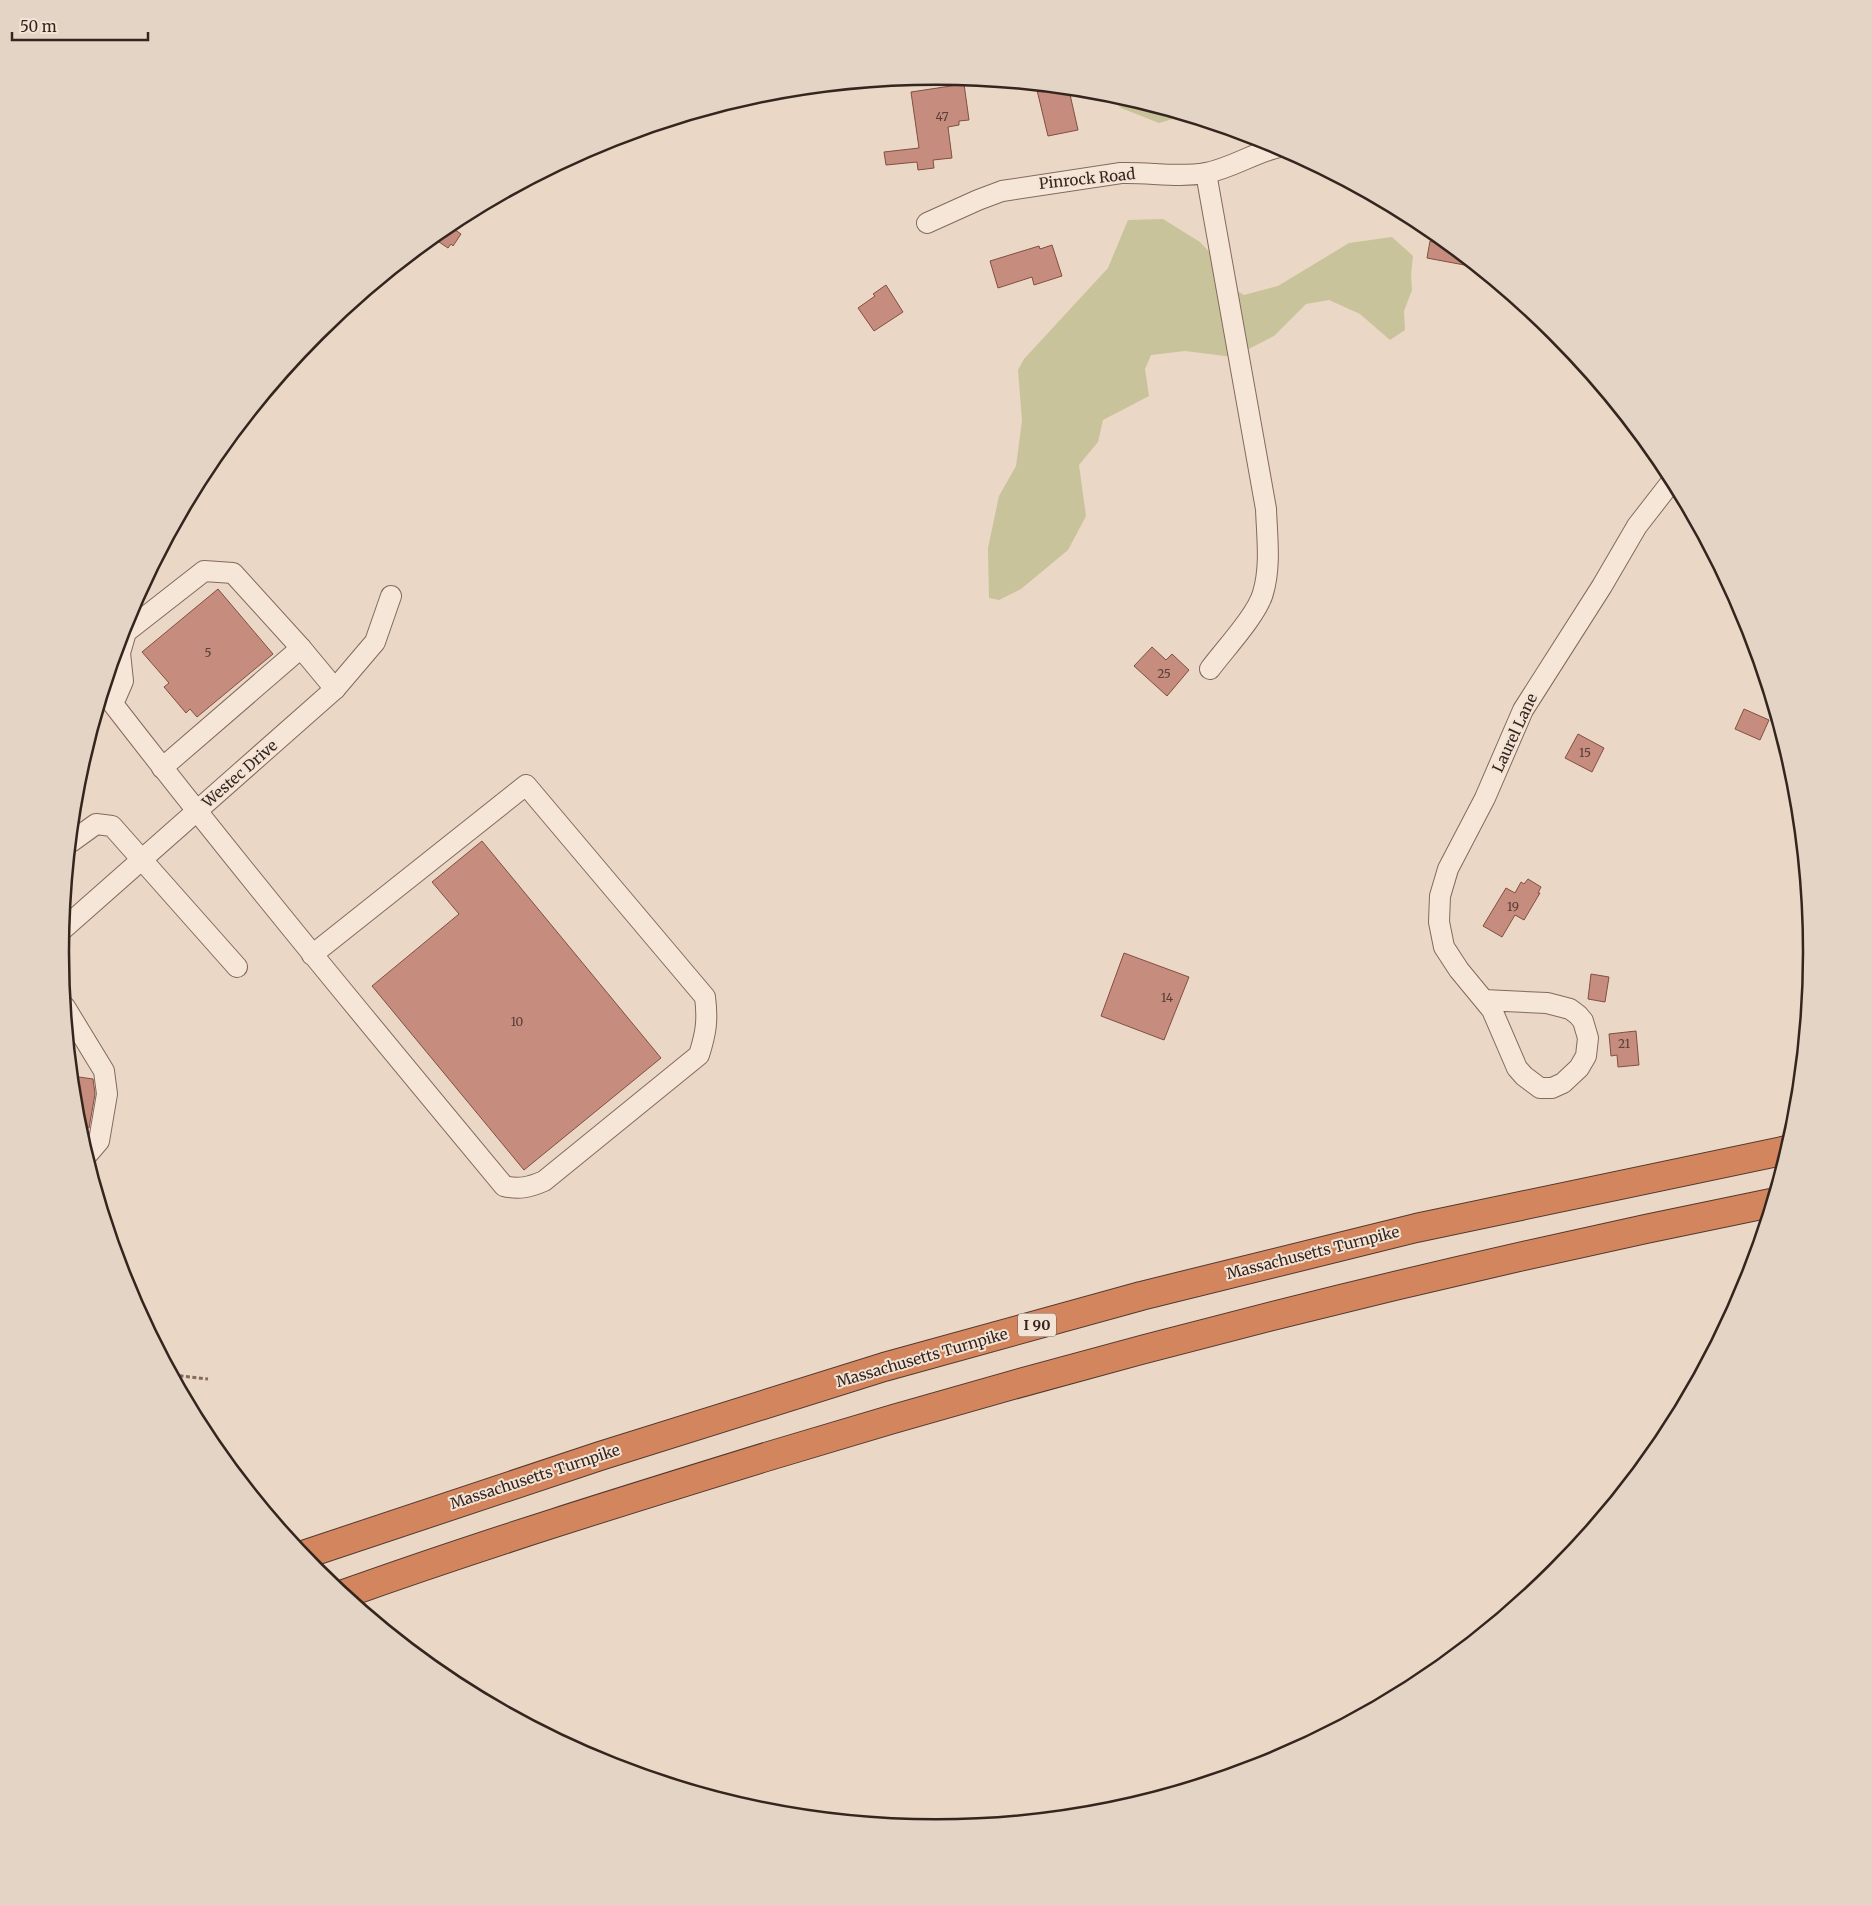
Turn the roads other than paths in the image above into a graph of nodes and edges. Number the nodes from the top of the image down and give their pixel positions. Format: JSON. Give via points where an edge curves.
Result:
{"nodes":[{"id":1,"x":1267,"y":150,"type":"edge"},
{"id":2,"x":1206,"y":173,"type":"junction"},
{"id":3,"x":927,"y":223,"type":"dead end"},
{"id":4,"x":1667,"y":487,"type":"edge"},
{"id":5,"x":391,"y":596,"type":"dead end"},
{"id":6,"x":133,"y":627,"type":"edge"},
{"id":7,"x":301,"y":648,"type":"junction"},
{"id":8,"x":121,"y":659,"type":"edge"},
{"id":9,"x":1210,"y":669,"type":"dead end"},
{"id":10,"x":335,"y":689,"type":"junction"},
{"id":11,"x":162,"y":768,"type":"junction"},
{"id":12,"x":197,"y":812,"type":"junction"},
{"id":13,"x":76,"y":838,"type":"edge"},
{"id":14,"x":143,"y":860,"type":"junction"},
{"id":15,"x":70,"y":923,"type":"edge"},
{"id":16,"x":312,"y":955,"type":"junction"},
{"id":17,"x":237,"y":967,"type":"dead end"},
{"id":18,"x":1484,"y":1000,"type":"junction"},
{"id":19,"x":72,"y":1019,"type":"edge"},
{"id":20,"x":91,"y":1149,"type":"edge"},
{"id":21,"x":1780,"y":1151,"type":"edge"},
{"id":22,"x":1765,"y":1204,"type":"edge"},
{"id":23,"x":310,"y":1553,"type":"edge"},
{"id":24,"x":350,"y":1592,"type":"edge"}],
"edges":[{"from":1,"to":2,"type":"street","name":"Pinrock Road"},
{"from":2,"to":3,"type":"street","name":"Pinrock Road","via":[[1176,176],[1121,173],[1014,188]]},
{"from":2,"to":9,"type":"street","via":[[1266,509],[1269,562],[1262,595],[1245,624]]},
{"from":4,"to":18,"type":"street","name":"Laurel Lane","via":[[1637,526],[1523,710],[1485,798],[1448,869],[1440,896],[1441,935],[1450,959]]},
{"from":5,"to":10,"type":"street","name":"Westec Drive","via":[[375,642]]},
{"from":6,"to":7,"type":"street","via":[[204,571],[233,573]]},
{"from":7,"to":10,"type":"street"},
{"from":7,"to":11,"type":"street"},
{"from":8,"to":11,"type":"street","via":[[123,681],[113,704]]},
{"from":10,"to":12,"type":"street","name":"Westec Drive"},
{"from":11,"to":12,"type":"street"},
{"from":12,"to":14,"type":"street","name":"Westec Drive"},
{"from":12,"to":16,"type":"street"},
{"from":13,"to":14,"type":"street","via":[[96,824],[112,826]]},
{"from":14,"to":15,"type":"street","name":"Westec Drive"},
{"from":14,"to":17,"type":"street"},
{"from":16,"to":16,"type":"street","via":[[504,1186],[515,1189],[544,1181],[699,1055],[706,1034],[705,997],[526,785]]},
{"from":18,"to":18,"type":"street","name":"Laurel Lane","via":[[1547,1003],[1570,1009],[1583,1021],[1588,1038],[1586,1056],[1579,1068],[1563,1083],[1552,1088],[1540,1088],[1531,1083],[1517,1068]]},
{"from":19,"to":20,"type":"street","via":[[104,1072],[107,1094],[99,1141]]},
{"from":21,"to":23,"type":"highway","name":"Massachusetts Turnpike","number":"I 90","via":[[1416,1228],[1141,1296],[866,1373],[600,1456]]},
{"from":22,"to":24,"type":"highway","via":[[1418,1281],[997,1389],[624,1500],[443,1558]]}]}
